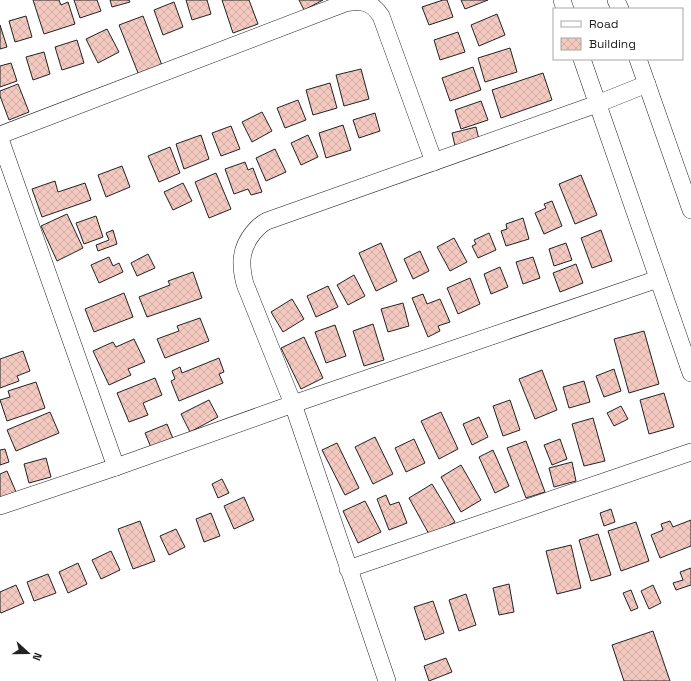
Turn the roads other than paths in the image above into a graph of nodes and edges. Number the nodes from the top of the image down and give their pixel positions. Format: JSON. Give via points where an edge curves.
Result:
{"nodes":[{"id":1,"x":582,"y":60,"type":"edge"},
{"id":2,"x":638,"y":60,"type":"edge"},
{"id":3,"x":647,"y":84,"type":"junction"},
{"id":4,"x":597,"y":104,"type":"junction"},
{"id":5,"x":0,"y":134,"type":"edge"},
{"id":6,"x":0,"y":139,"type":"edge"},
{"id":7,"x":434,"y":162,"type":"junction"},
{"id":8,"x":691,"y":210,"type":"edge"},
{"id":9,"x":658,"y":279,"type":"junction"},
{"id":10,"x":691,"y":373,"type":"edge"},
{"id":11,"x":293,"y":404,"type":"junction"},
{"id":12,"x":691,"y":452,"type":"edge"},
{"id":13,"x":116,"y":467,"type":"junction"},
{"id":14,"x":0,"y":506,"type":"edge"},
{"id":15,"x":348,"y":569,"type":"junction"},
{"id":16,"x":386,"y":681,"type":"edge"}],
"edges":[{"from":1,"to":4,"type":"street"},
{"from":2,"to":3,"type":"street"},
{"from":3,"to":4,"type":"street"},
{"from":3,"to":8,"type":"street"},
{"from":4,"to":7,"type":"street"},
{"from":4,"to":9,"type":"street"},
{"from":5,"to":7,"type":"street","via":[[345,3],[360,1],[373,6],[381,16]]},
{"from":6,"to":13,"type":"street"},
{"from":7,"to":11,"type":"street","via":[[267,221],[249,238],[243,250],[242,261],[245,284]]},
{"from":9,"to":10,"type":"street"},
{"from":9,"to":11,"type":"street"},
{"from":11,"to":13,"type":"street"},
{"from":11,"to":15,"type":"street"},
{"from":12,"to":15,"type":"street"},
{"from":13,"to":14,"type":"street"},
{"from":15,"to":16,"type":"street"}]}
